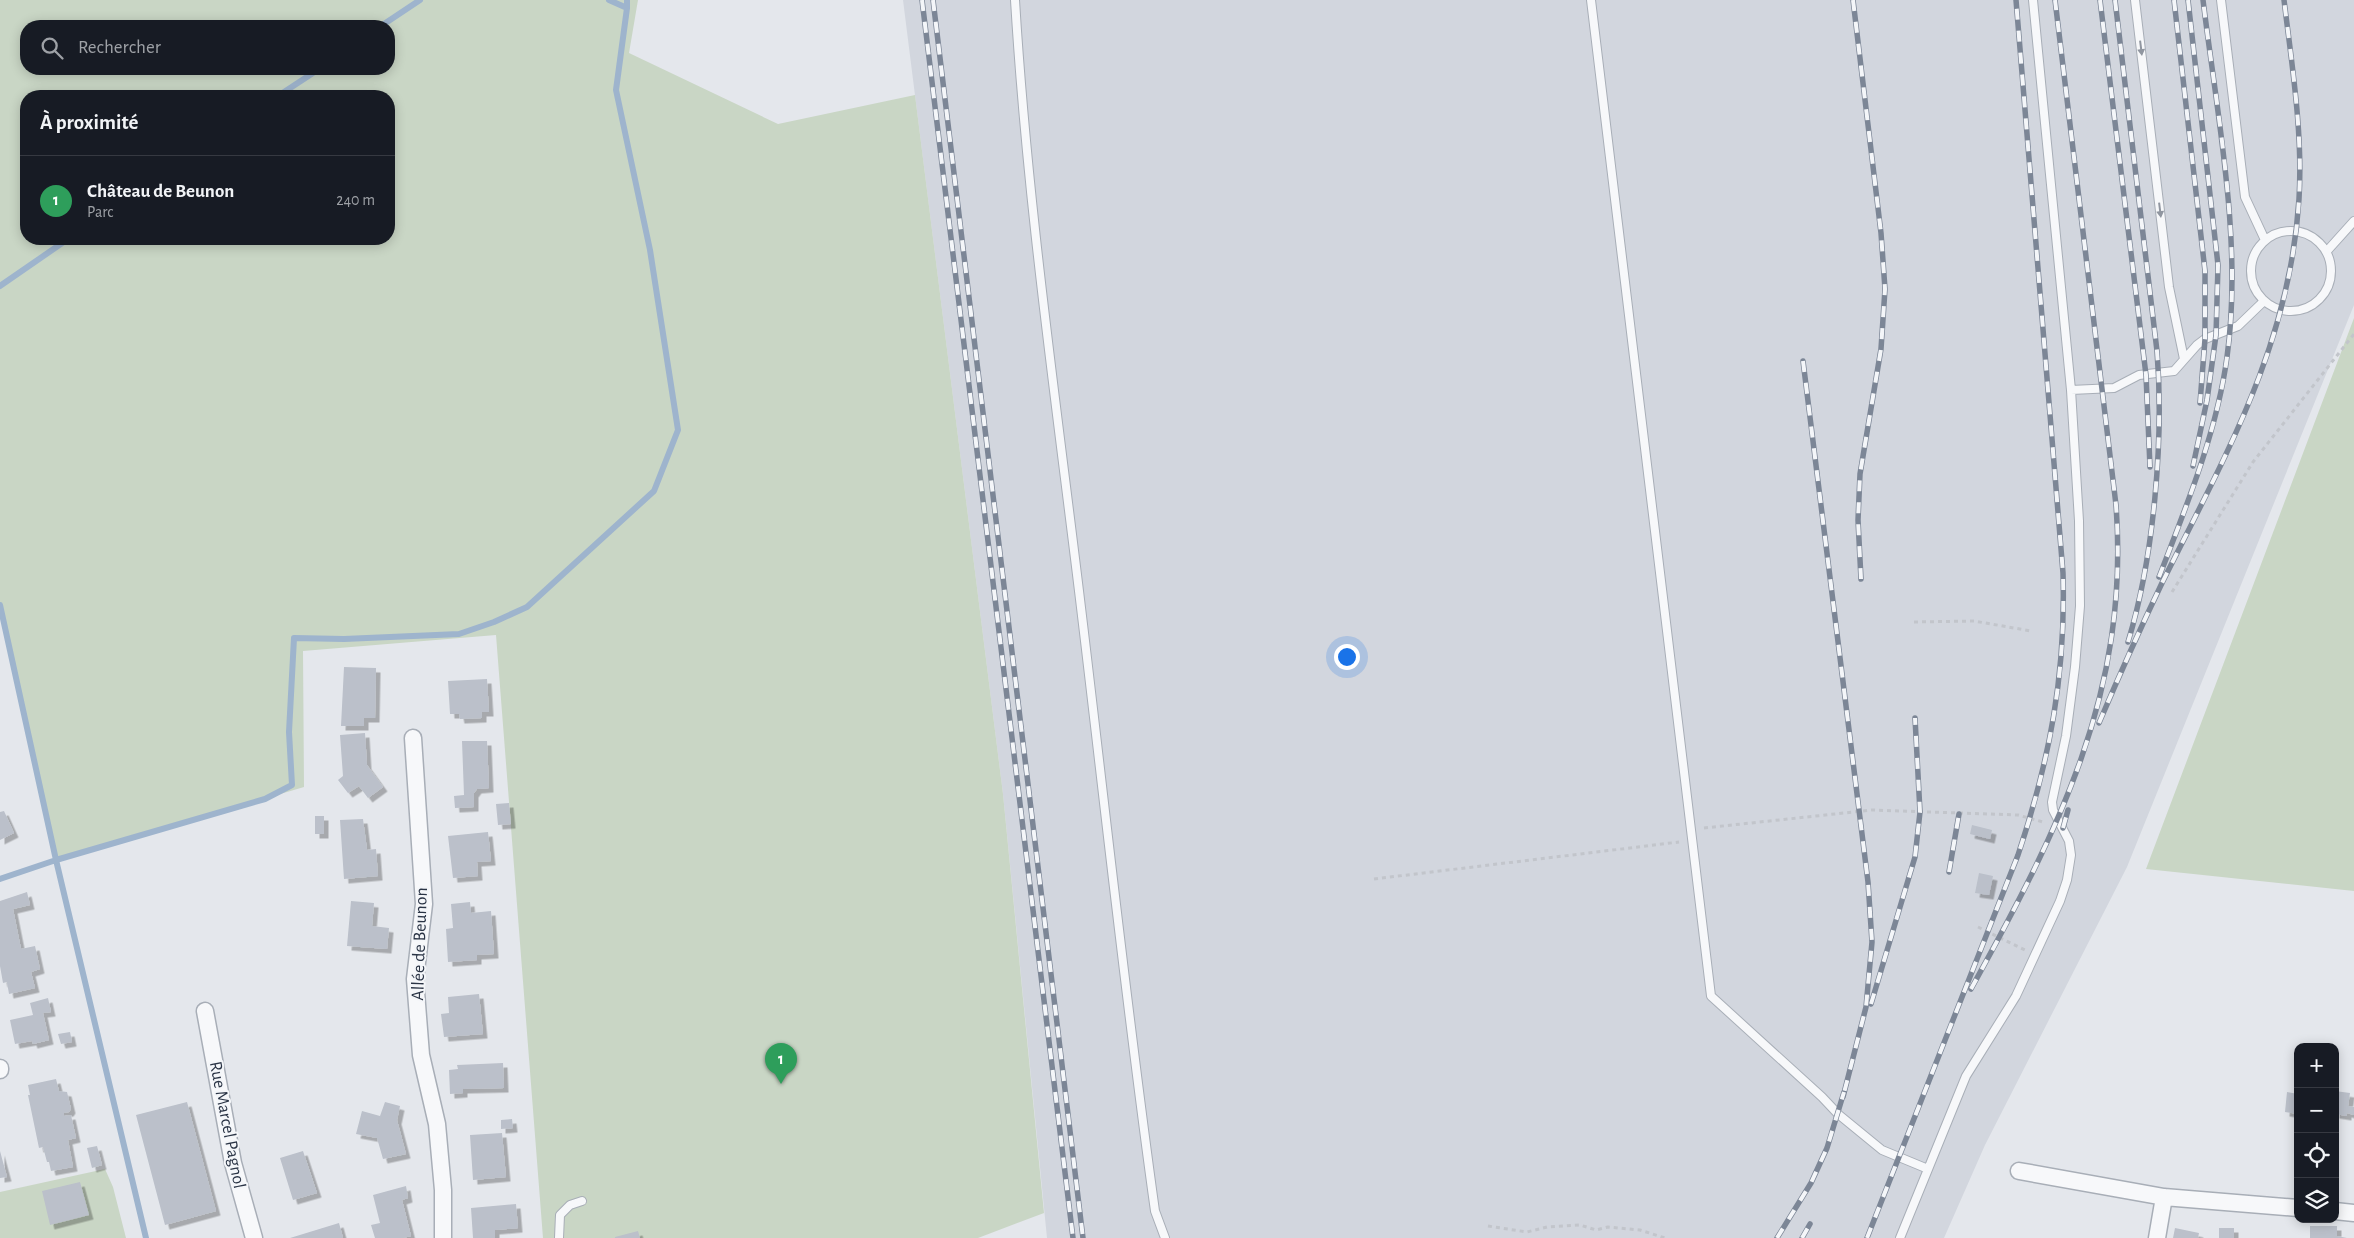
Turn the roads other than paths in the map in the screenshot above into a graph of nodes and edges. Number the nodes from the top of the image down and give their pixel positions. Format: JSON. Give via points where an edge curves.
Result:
{"nodes":[{"id":1,"x":1015,"y":0,"type":"edge"},
{"id":2,"x":1591,"y":0,"type":"edge"},
{"id":3,"x":2033,"y":0,"type":"edge"},
{"id":4,"x":2135,"y":0,"type":"edge"},
{"id":5,"x":2221,"y":0,"type":"edge"},
{"id":6,"x":2354,"y":221,"type":"edge"},
{"id":7,"x":2265,"y":240,"type":"junction"},
{"id":8,"x":2327,"y":252,"type":"junction"},
{"id":9,"x":2264,"y":301,"type":"junction"},
{"id":10,"x":2184,"y":359,"type":"junction"},
{"id":11,"x":2071,"y":390,"type":"junction"},
{"id":12,"x":413,"y":738,"type":"dead end"},
{"id":13,"x":204,"y":1011,"type":"dead end"},
{"id":14,"x":1928,"y":1169,"type":"junction"},
{"id":15,"x":2019,"y":1171,"type":"dead end"},
{"id":16,"x":2164,"y":1197,"type":"junction"},
{"id":17,"x":582,"y":1201,"type":"dead end"},
{"id":18,"x":2294,"y":1208,"type":"edge"},
{"id":19,"x":2339,"y":1211,"type":"edge"},
{"id":20,"x":2354,"y":1213,"type":"edge"},
{"id":21,"x":254,"y":1238,"type":"edge"},
{"id":22,"x":443,"y":1238,"type":"edge"},
{"id":23,"x":559,"y":1238,"type":"edge"},
{"id":24,"x":1165,"y":1238,"type":"edge"},
{"id":25,"x":1900,"y":1238,"type":"edge"},
{"id":26,"x":2157,"y":1238,"type":"edge"}],
"edges":[{"from":1,"to":24,"type":"lane","via":[[1021,96],[1039,259],[1130,1021],[1155,1211]]},
{"from":2,"to":14,"type":"lane","via":[[1711,996],[1838,1114],[1882,1150]]},
{"from":3,"to":11,"type":"lane"},
{"from":4,"to":10,"type":"lane","one_way":true,"via":[[2169,287]]},
{"from":5,"to":7,"type":"lane","via":[[2245,196]]},
{"from":6,"to":8,"type":"lane"},
{"from":7,"to":8,"type":"lane","via":[[2274,234],[2296,230],[2309,234]]},
{"from":7,"to":9,"type":"lane","via":[[2251,264],[2255,290]]},
{"from":8,"to":9,"type":"lane","via":[[2332,277],[2319,301],[2295,312],[2281,311]]},
{"from":9,"to":10,"type":"lane","via":[[2238,326],[2205,339]]},
{"from":10,"to":11,"type":"lane","via":[[2174,371],[2139,375],[2114,388]]},
{"from":11,"to":14,"type":"lane","via":[[2079,521],[2080,606],[2066,736],[2053,796],[2055,813],[2069,842],[2070,866],[2060,901],[2016,996],[1966,1076]]},
{"from":12,"to":22,"type":"street","name":"Allée de Beunon","via":[[424,904],[415,979],[421,1055],[437,1124],[443,1190]]},
{"from":13,"to":21,"type":"street","name":"Rue Marcel Pagnol","via":[[233,1163]]},
{"from":14,"to":25,"type":"lane"},
{"from":15,"to":16,"type":"street"},
{"from":16,"to":18,"type":"street"},
{"from":16,"to":26,"type":"street"},
{"from":17,"to":23,"type":"lane","via":[[570,1205],[560,1215]]},
{"from":19,"to":20,"type":"street"}]}
